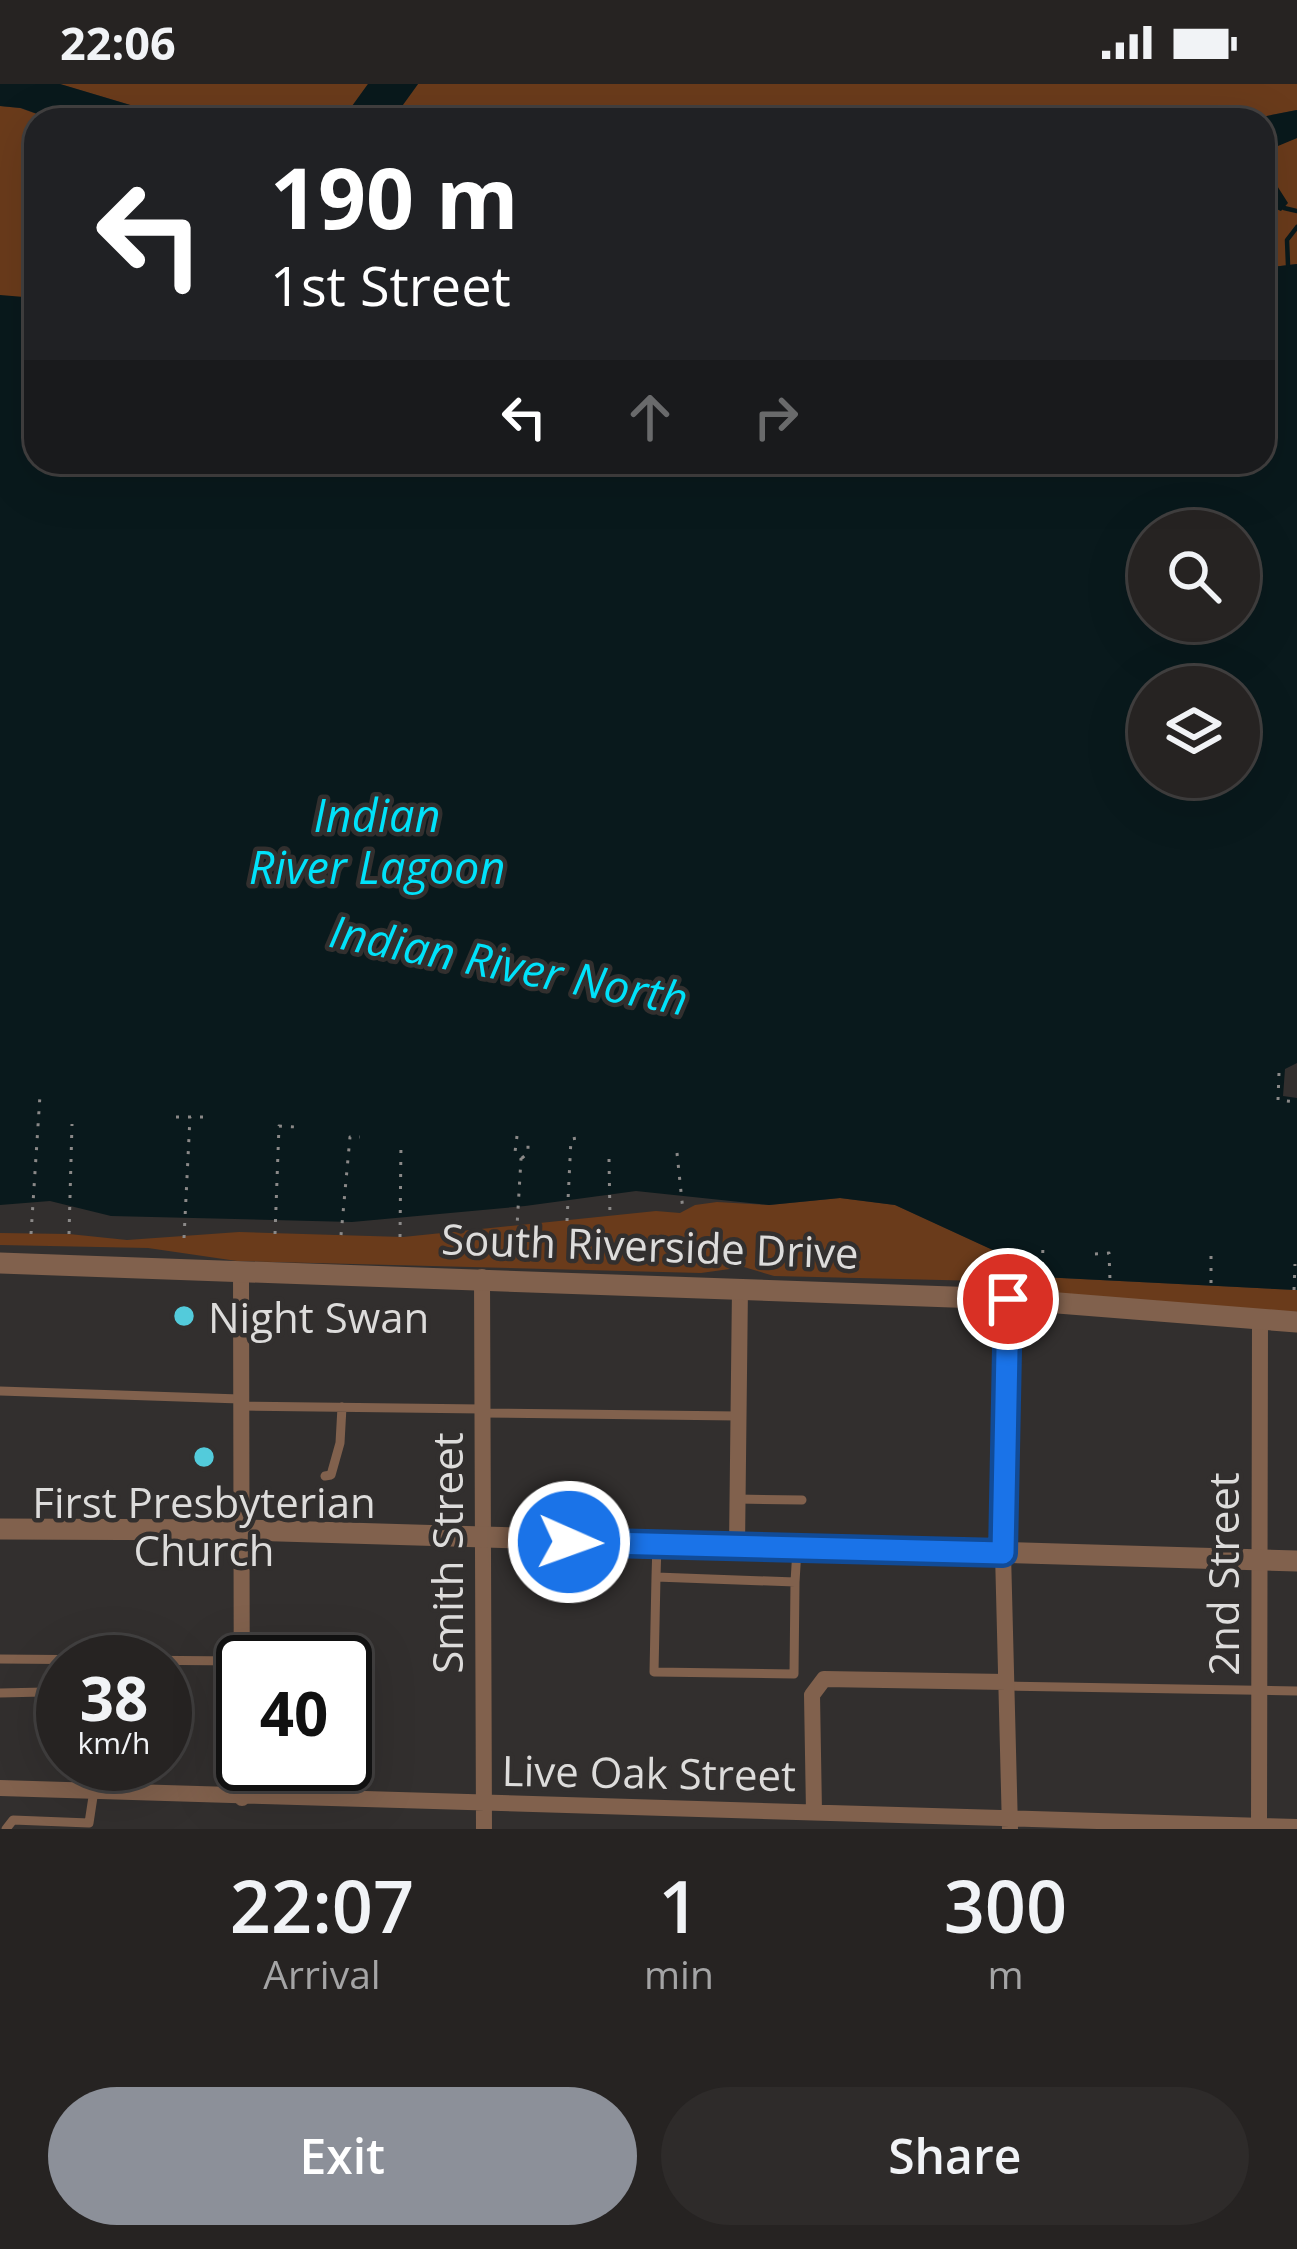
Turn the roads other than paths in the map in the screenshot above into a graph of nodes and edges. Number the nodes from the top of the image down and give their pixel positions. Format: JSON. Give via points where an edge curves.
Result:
{"nodes":[{"id":1,"x":0,"y":1263,"type":"edge"},
{"id":2,"x":241,"y":1270,"type":"junction"},
{"id":3,"x":482,"y":1277,"type":"junction"},
{"id":4,"x":740,"y":1287,"type":"junction"},
{"id":5,"x":1008,"y":1299,"type":"junction"},
{"id":6,"x":1260,"y":1320,"type":"junction"},
{"id":7,"x":1297,"y":1322,"type":"edge"},
{"id":8,"x":0,"y":1391,"type":"edge"},
{"id":9,"x":243,"y":1403,"type":"junction"},
{"id":10,"x":342,"y":1407,"type":"junction"},
{"id":11,"x":482,"y":1411,"type":"junction"},
{"id":12,"x":738,"y":1416,"type":"junction"},
{"id":13,"x":326,"y":1476,"type":"dead end"},
{"id":14,"x":737,"y":1499,"type":"junction"},
{"id":15,"x":802,"y":1500,"type":"dead end"},
{"id":16,"x":0,"y":1528,"type":"edge"},
{"id":17,"x":244,"y":1531,"type":"junction"},
{"id":18,"x":481,"y":1539,"type":"junction"},
{"id":19,"x":657,"y":1544,"type":"junction"},
{"id":20,"x":736,"y":1547,"type":"junction"},
{"id":21,"x":797,"y":1548,"type":"junction"},
{"id":22,"x":1003,"y":1553,"type":"junction"},
{"id":23,"x":1256,"y":1559,"type":"junction"},
{"id":24,"x":1297,"y":1561,"type":"edge"},
{"id":25,"x":656,"y":1576,"type":"junction"},
{"id":26,"x":795,"y":1582,"type":"junction"},
{"id":27,"x":243,"y":1635,"type":"edge"},
{"id":28,"x":0,"y":1659,"type":"edge"},
{"id":29,"x":216,"y":1661,"type":"edge"},
{"id":30,"x":1006,"y":1684,"type":"junction"},
{"id":31,"x":1258,"y":1690,"type":"junction"},
{"id":32,"x":1297,"y":1691,"type":"edge"},
{"id":33,"x":36,"y":1692,"type":"edge"},
{"id":34,"x":0,"y":1693,"type":"edge"},
{"id":35,"x":0,"y":1788,"type":"edge"},
{"id":36,"x":242,"y":1791,"type":"edge"},
{"id":37,"x":95,"y":1792,"type":"junction"},
{"id":38,"x":242,"y":1798,"type":"junction"},
{"id":39,"x":484,"y":1804,"type":"junction"},
{"id":40,"x":814,"y":1812,"type":"junction"},
{"id":41,"x":0,"y":1820,"type":"edge"},
{"id":42,"x":1010,"y":1823,"type":"edge"},
{"id":43,"x":9,"y":1825,"type":"edge"},
{"id":44,"x":1259,"y":1828,"type":"edge"},
{"id":45,"x":1297,"y":1828,"type":"edge"},
{"id":46,"x":484,"y":1829,"type":"edge"}],
"edges":[{"from":1,"to":2,"type":"street","name":"South Riverside Drive"},
{"from":2,"to":3,"type":"street","name":"South Riverside Drive"},
{"from":2,"to":9,"type":"street"},
{"from":3,"to":4,"type":"street","name":"South Riverside Drive"},
{"from":3,"to":11,"type":"street","name":"Smith Street"},
{"from":4,"to":5,"type":"street","name":"South Riverside Drive"},
{"from":4,"to":12,"type":"street"},
{"from":5,"to":6,"type":"street","name":"South Riverside Drive"},
{"from":5,"to":22,"type":"street"},
{"from":6,"to":7,"type":"street","name":"South Riverside Drive"},
{"from":6,"to":23,"type":"street","name":"2nd Street"},
{"from":8,"to":9,"type":"lane"},
{"from":9,"to":10,"type":"lane"},
{"from":9,"to":17,"type":"street"},
{"from":10,"to":11,"type":"lane"},
{"from":10,"to":13,"type":"lane","via":[[340,1443]]},
{"from":11,"to":12,"type":"lane"},
{"from":11,"to":18,"type":"street","name":"Smith Street"},
{"from":12,"to":14,"type":"street"},
{"from":14,"to":15,"type":"lane"},
{"from":14,"to":20,"type":"street"},
{"from":16,"to":17,"type":"street"},
{"from":17,"to":18,"type":"street"},
{"from":17,"to":27,"type":"street"},
{"from":18,"to":19,"type":"street"},
{"from":18,"to":39,"type":"street","name":"Smith Street"},
{"from":19,"to":20,"type":"street"},
{"from":19,"to":25,"type":"lane"},
{"from":20,"to":21,"type":"street"},
{"from":21,"to":22,"type":"street"},
{"from":21,"to":26,"type":"lane"},
{"from":22,"to":23,"type":"street"},
{"from":22,"to":30,"type":"street"},
{"from":23,"to":24,"type":"street"},
{"from":23,"to":31,"type":"street","name":"2nd Street"},
{"from":25,"to":26,"type":"lane"},
{"from":25,"to":26,"type":"lane","via":[[654,1672],[794,1674]]},
{"from":28,"to":29,"type":"lane"},
{"from":30,"to":31,"type":"lane"},
{"from":30,"to":40,"type":"street","via":[[824,1679],[812,1695]]},
{"from":30,"to":42,"type":"street"},
{"from":31,"to":32,"type":"lane"},
{"from":31,"to":44,"type":"street","name":"2nd Street"},
{"from":33,"to":34,"type":"lane"},
{"from":35,"to":37,"type":"street","name":"Live Oak Street"},
{"from":36,"to":38,"type":"street"},
{"from":37,"to":38,"type":"street","name":"Live Oak Street"},
{"from":37,"to":43,"type":"lane","via":[[89,1823]]},
{"from":38,"to":39,"type":"street","name":"Live Oak Street"},
{"from":39,"to":40,"type":"street","name":"Live Oak Street"},
{"from":39,"to":46,"type":"street","name":"Smith Street"},
{"from":40,"to":42,"type":"street","name":"Live Oak Street"},
{"from":41,"to":43,"type":"lane"},
{"from":42,"to":44,"type":"street","name":"Live Oak Street"},
{"from":44,"to":45,"type":"street","name":"Live Oak Street"}]}
